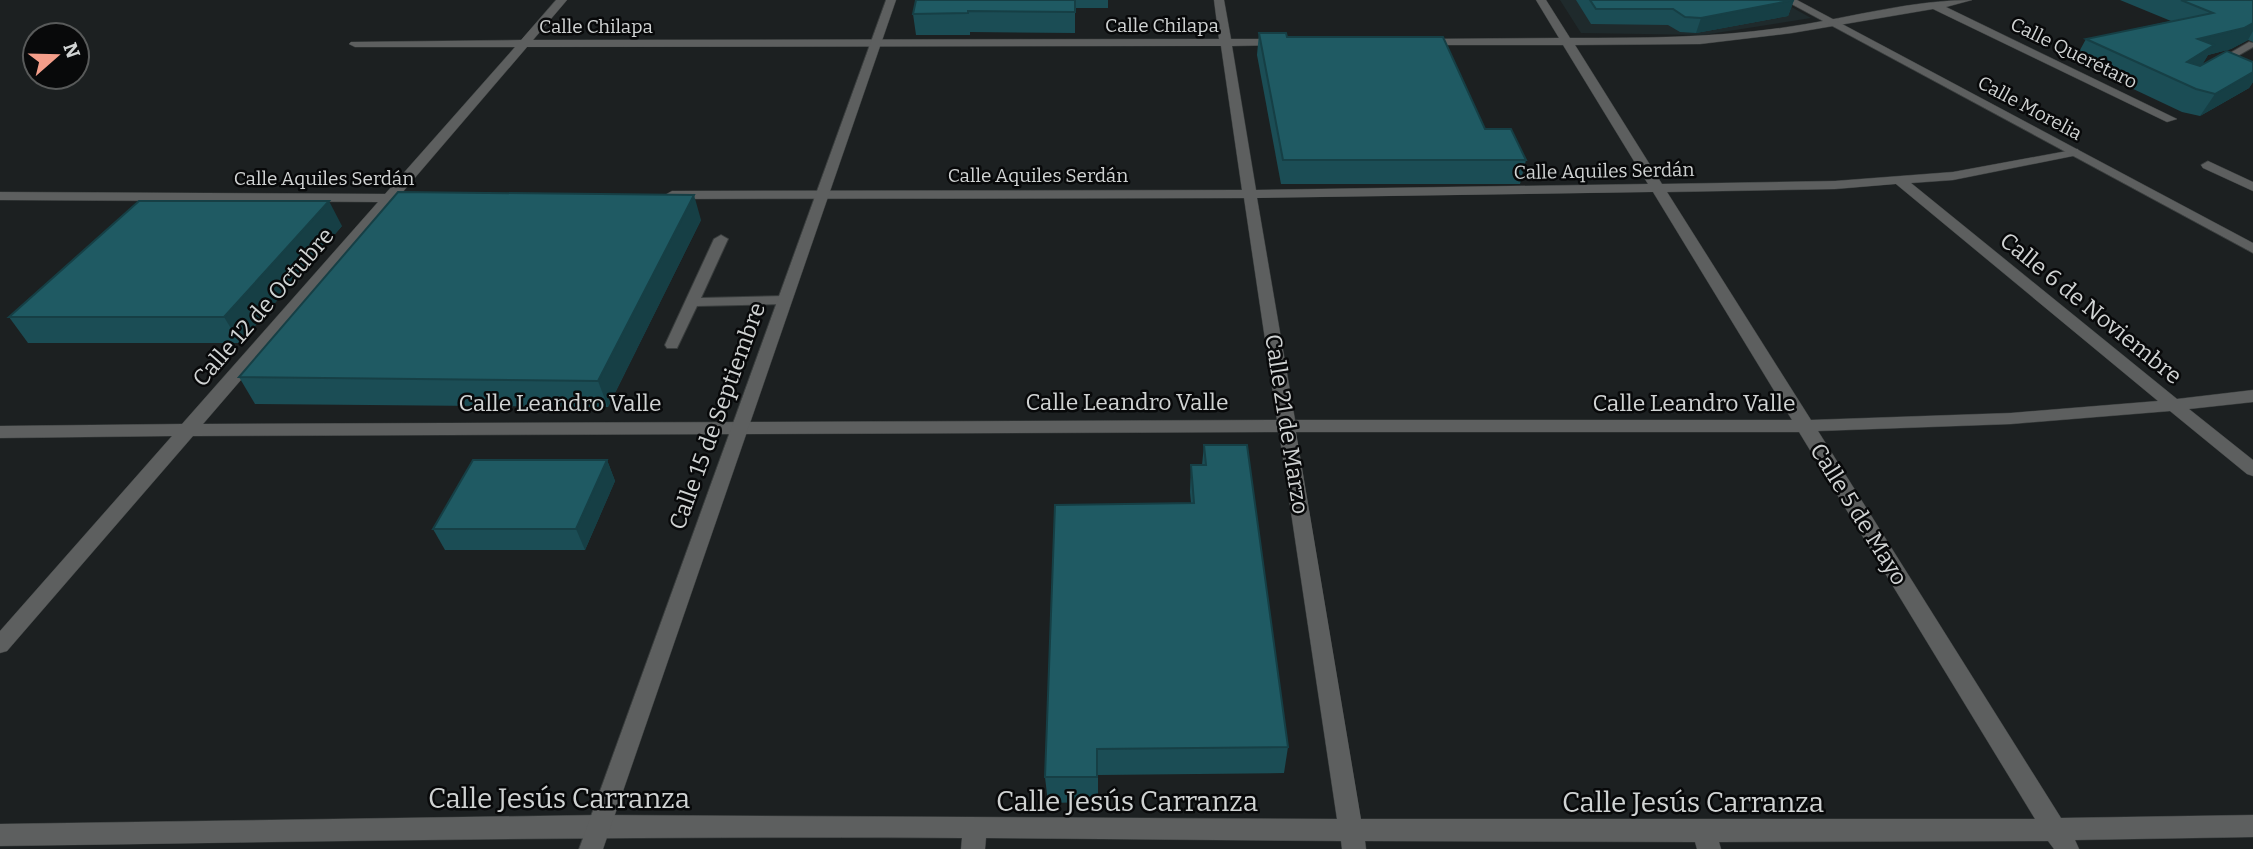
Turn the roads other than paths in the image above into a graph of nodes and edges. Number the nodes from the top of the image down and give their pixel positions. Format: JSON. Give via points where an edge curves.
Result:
{"nodes":[{"id":1,"x":562,"y":0,"type":"edge"},
{"id":2,"x":891,"y":0,"type":"edge"},
{"id":3,"x":1219,"y":0,"type":"edge"},
{"id":4,"x":1541,"y":0,"type":"edge"},
{"id":5,"x":1789,"y":0,"type":"edge"},
{"id":6,"x":1966,"y":0,"type":"edge"},
{"id":7,"x":1929,"y":3,"type":"edge"},
{"id":8,"x":1830,"y":22,"type":"junction"},
{"id":9,"x":1226,"y":42,"type":"junction"},
{"id":10,"x":1294,"y":42,"type":"edge"},
{"id":11,"x":1416,"y":42,"type":"edge"},
{"id":12,"x":1566,"y":42,"type":"junction"},
{"id":13,"x":355,"y":44,"type":"dead end"},
{"id":14,"x":523,"y":44,"type":"junction"},
{"id":15,"x":875,"y":44,"type":"junction"},
{"id":16,"x":2249,"y":45,"type":"edge"},
{"id":17,"x":2204,"y":71,"type":"edge"},
{"id":18,"x":2171,"y":119,"type":"dead end"},
{"id":19,"x":2073,"y":152,"type":"junction"},
{"id":20,"x":2208,"y":165,"type":"dead end"},
{"id":21,"x":1900,"y":181,"type":"junction"},
{"id":22,"x":2253,"y":187,"type":"edge"},
{"id":23,"x":1657,"y":190,"type":"junction"},
{"id":24,"x":822,"y":194,"type":"junction"},
{"id":25,"x":1251,"y":194,"type":"junction"},
{"id":26,"x":660,"y":195,"type":"edge"},
{"id":27,"x":0,"y":197,"type":"edge"},
{"id":28,"x":388,"y":198,"type":"junction"},
{"id":29,"x":429,"y":198,"type":"edge"},
{"id":30,"x":721,"y":239,"type":"dead end"},
{"id":31,"x":2253,"y":249,"type":"edge"},
{"id":32,"x":785,"y":300,"type":"junction"},
{"id":33,"x":693,"y":302,"type":"junction"},
{"id":34,"x":672,"y":345,"type":"dead end"},
{"id":35,"x":2253,"y":396,"type":"edge"},
{"id":36,"x":2174,"y":406,"type":"junction"},
{"id":37,"x":739,"y":426,"type":"junction"},
{"id":38,"x":1287,"y":426,"type":"junction"},
{"id":39,"x":1806,"y":428,"type":"junction"},
{"id":40,"x":186,"y":430,"type":"junction"},
{"id":41,"x":0,"y":432,"type":"edge"},
{"id":42,"x":2253,"y":470,"type":"edge"},
{"id":43,"x":0,"y":645,"type":"edge"},
{"id":44,"x":2253,"y":826,"type":"edge"},
{"id":45,"x":0,"y":835,"type":"edge"},
{"id":46,"x":595,"y":838,"type":"edge"},
{"id":47,"x":974,"y":839,"type":"edge"},
{"id":48,"x":1706,"y":840,"type":"edge"},
{"id":49,"x":2062,"y":840,"type":"edge"},
{"id":50,"x":1353,"y":841,"type":"edge"}],
"edges":[{"from":1,"to":14,"type":"street","name":"Calle 12 de Octubre"},
{"from":2,"to":15,"type":"street","name":"Calle 15 de Septiembre"},
{"from":3,"to":9,"type":"street","name":"Calle 21 de Marzo"},
{"from":4,"to":12,"type":"street","name":"Calle 5 de Mayo"},
{"from":5,"to":8,"type":"street","name":"Calle Morelia"},
{"from":6,"to":7,"type":"street"},
{"from":7,"to":8,"type":"street"},
{"from":7,"to":18,"type":"street","name":"Calle Querétaro"},
{"from":8,"to":12,"type":"street","via":[[1700,41]]},
{"from":8,"to":19,"type":"street","name":"Calle Morelia"},
{"from":9,"to":10,"type":"street","name":"Calle Chilapa"},
{"from":9,"to":15,"type":"street","name":"Calle Chilapa"},
{"from":9,"to":25,"type":"street","name":"Calle 21 de Marzo"},
{"from":11,"to":12,"type":"street"},
{"from":12,"to":23,"type":"street","name":"Calle 5 de Mayo"},
{"from":13,"to":14,"type":"street","name":"Calle Chilapa"},
{"from":14,"to":15,"type":"street","name":"Calle Chilapa"},
{"from":14,"to":28,"type":"street","name":"Calle 12 de Octubre"},
{"from":15,"to":24,"type":"street","name":"Calle 15 de Septiembre"},
{"from":16,"to":17,"type":"lane"},
{"from":19,"to":21,"type":"street","name":"Calle Aquiles Serdán","via":[[1954,176]]},
{"from":19,"to":31,"type":"street","name":"Calle Morelia"},
{"from":20,"to":22,"type":"street"},
{"from":21,"to":23,"type":"street","name":"Calle Aquiles Serdán"},
{"from":21,"to":36,"type":"street","name":"Calle 6 de Noviembre"},
{"from":23,"to":25,"type":"street","name":"Calle Aquiles Serdán"},
{"from":23,"to":39,"type":"street","name":"Calle 5 de Mayo"},
{"from":24,"to":25,"type":"street","name":"Calle Aquiles Serdán"},
{"from":24,"to":26,"type":"street","name":"Calle Aquiles Serdán"},
{"from":24,"to":32,"type":"street","name":"Calle 15 de Septiembre"},
{"from":25,"to":38,"type":"street","name":"Calle 21 de Marzo"},
{"from":27,"to":28,"type":"street","name":"Calle Aquiles Serdán"},
{"from":28,"to":29,"type":"street","name":"Calle Aquiles Serdán"},
{"from":28,"to":40,"type":"street","name":"Calle 12 de Octubre"},
{"from":30,"to":33,"type":"lane"},
{"from":32,"to":33,"type":"lane"},
{"from":32,"to":37,"type":"street","name":"Calle 15 de Septiembre"},
{"from":33,"to":34,"type":"lane"},
{"from":35,"to":36,"type":"street","name":"Calle Leandro Valle"},
{"from":36,"to":39,"type":"street","name":"Calle Leandro Valle"},
{"from":36,"to":42,"type":"street","name":"Calle 6 de Noviembre"},
{"from":37,"to":38,"type":"street","name":"Calle Leandro Valle"},
{"from":37,"to":40,"type":"street","name":"Calle Leandro Valle"},
{"from":37,"to":46,"type":"street","name":"Calle 15 de Septiembre"},
{"from":38,"to":39,"type":"street","name":"Calle Leandro Valle"},
{"from":38,"to":50,"type":"street","name":"Calle 21 de Marzo"},
{"from":39,"to":49,"type":"street","name":"Calle 5 de Mayo"},
{"from":40,"to":41,"type":"street","name":"Calle Leandro Valle"},
{"from":40,"to":43,"type":"street","name":"Calle 12 de Octubre"},
{"from":44,"to":49,"type":"street","name":"Calle Jesús Carranza"},
{"from":45,"to":46,"type":"street","name":"Calle Jesús Carranza"},
{"from":46,"to":47,"type":"street","name":"Calle Jesús Carranza"},
{"from":47,"to":50,"type":"street","name":"Calle Jesús Carranza"},
{"from":48,"to":49,"type":"street","name":"Calle Jesús Carranza"},
{"from":48,"to":50,"type":"street","name":"Calle Jesús Carranza"}]}
